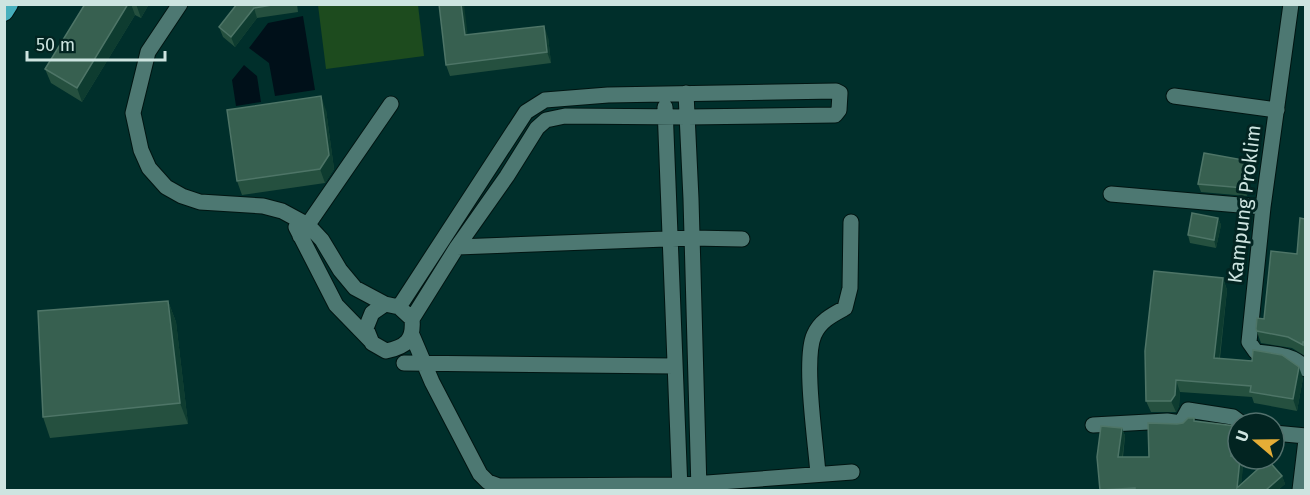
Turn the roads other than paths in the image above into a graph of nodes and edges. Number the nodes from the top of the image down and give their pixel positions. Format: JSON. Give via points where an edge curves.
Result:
{"nodes":[{"id":1,"x":9,"y":4,"type":"edge"},
{"id":2,"x":180,"y":4,"type":"edge"},
{"id":3,"x":1290,"y":4,"type":"edge"},
{"id":4,"x":4,"y":12,"type":"edge"},
{"id":5,"x":686,"y":93,"type":"junction"},
{"id":6,"x":664,"y":94,"type":"junction"},
{"id":7,"x":1174,"y":96,"type":"dead end"},
{"id":8,"x":538,"y":103,"type":"junction"},
{"id":9,"x":391,"y":104,"type":"dead end"},
{"id":10,"x":1277,"y":110,"type":"junction"},
{"id":11,"x":665,"y":117,"type":"junction"},
{"id":12,"x":687,"y":117,"type":"junction"},
{"id":13,"x":546,"y":120,"type":"junction"},
{"id":14,"x":490,"y":167,"type":"junction"},
{"id":15,"x":507,"y":176,"type":"junction"},
{"id":16,"x":1111,"y":194,"type":"dead end"},
{"id":17,"x":1263,"y":207,"type":"junction"},
{"id":18,"x":851,"y":222,"type":"dead end"},
{"id":19,"x":304,"y":231,"type":"junction"},
{"id":20,"x":692,"y":238,"type":"junction"},
{"id":21,"x":670,"y":239,"type":"junction"},
{"id":22,"x":742,"y":239,"type":"dead end"},
{"id":23,"x":457,"y":247,"type":"junction"},
{"id":24,"x":392,"y":305,"type":"junction"},
{"id":25,"x":412,"y":319,"type":"junction"},
{"id":26,"x":412,"y":335,"type":"junction"},
{"id":27,"x":372,"y":343,"type":"junction"},
{"id":28,"x":386,"y":351,"type":"junction"},
{"id":29,"x":404,"y":363,"type":"junction"},
{"id":30,"x":424,"y":363,"type":"junction"},
{"id":31,"x":674,"y":366,"type":"junction"},
{"id":32,"x":1305,"y":369,"type":"edge"},
{"id":33,"x":432,"y":382,"type":"junction"},
{"id":34,"x":1226,"y":416,"type":"edge"},
{"id":35,"x":1093,"y":424,"type":"dead end"},
{"id":36,"x":1286,"y":434,"type":"edge"},
{"id":37,"x":1305,"y":436,"type":"edge"},
{"id":38,"x":1305,"y":440,"type":"edge"},
{"id":39,"x":852,"y":472,"type":"dead end"},
{"id":40,"x":818,"y":474,"type":"junction"},
{"id":41,"x":699,"y":487,"type":"edge"},
{"id":42,"x":680,"y":488,"type":"edge"},
{"id":43,"x":1300,"y":490,"type":"edge"}],
"edges":[{"from":1,"to":4,"type":"highway"},
{"from":2,"to":19,"type":"street","via":[[148,52],[133,113],[149,168],[166,187],[182,196],[200,202],[263,206],[291,216]]},
{"from":3,"to":10,"type":"street","name":"Kampung Proklim"},
{"from":5,"to":6,"type":"street"},
{"from":5,"to":12,"type":"street"},
{"from":5,"to":12,"type":"street","via":[[836,91],[840,95],[835,115]]},
{"from":6,"to":8,"type":"street"},
{"from":6,"to":11,"type":"street"},
{"from":7,"to":10,"type":"street"},
{"from":8,"to":13,"type":"street"},
{"from":8,"to":14,"type":"street","via":[[526,112]]},
{"from":9,"to":19,"type":"street"},
{"from":10,"to":17,"type":"street","name":"Kampung Proklim"},
{"from":11,"to":12,"type":"street"},
{"from":11,"to":13,"type":"street","via":[[565,116]]},
{"from":11,"to":21,"type":"street"},
{"from":12,"to":20,"type":"street"},
{"from":13,"to":15,"type":"street"},
{"from":14,"to":15,"type":"street"},
{"from":14,"to":24,"type":"street"},
{"from":15,"to":23,"type":"street"},
{"from":16,"to":17,"type":"street"},
{"from":17,"to":32,"type":"street","name":"Kampung Proklim","via":[[1249,342],[1256,352],[1289,357]]},
{"from":18,"to":40,"type":"street","via":[[850,288],[845,308],[823,320],[813,336],[809,366]]},
{"from":19,"to":24,"type":"street","via":[[322,240],[348,281],[363,294]]},
{"from":19,"to":27,"type":"street","via":[[336,305]]},
{"from":20,"to":21,"type":"street"},
{"from":20,"to":22,"type":"street"},
{"from":20,"to":41,"type":"street"},
{"from":21,"to":23,"type":"street"},
{"from":21,"to":31,"type":"street"},
{"from":23,"to":25,"type":"street"},
{"from":24,"to":25,"type":"street"},
{"from":24,"to":27,"type":"street","via":[[372,313],[366,328]]},
{"from":25,"to":26,"type":"street"},
{"from":26,"to":28,"type":"street","via":[[400,347]]},
{"from":26,"to":30,"type":"street"},
{"from":27,"to":28,"type":"street"},
{"from":28,"to":29,"type":"street"},
{"from":29,"to":30,"type":"street"},
{"from":29,"to":33,"type":"street"},
{"from":30,"to":31,"type":"street"},
{"from":30,"to":33,"type":"street"},
{"from":31,"to":42,"type":"street"},
{"from":33,"to":42,"type":"street","via":[[480,474],[488,482],[499,486]]},
{"from":34,"to":35,"type":"street","via":[[1188,410],[1181,423]]},
{"from":36,"to":37,"type":"street"},
{"from":38,"to":43,"type":"street"},
{"from":39,"to":40,"type":"street"},
{"from":40,"to":41,"type":"street"},
{"from":41,"to":42,"type":"street"}]}
